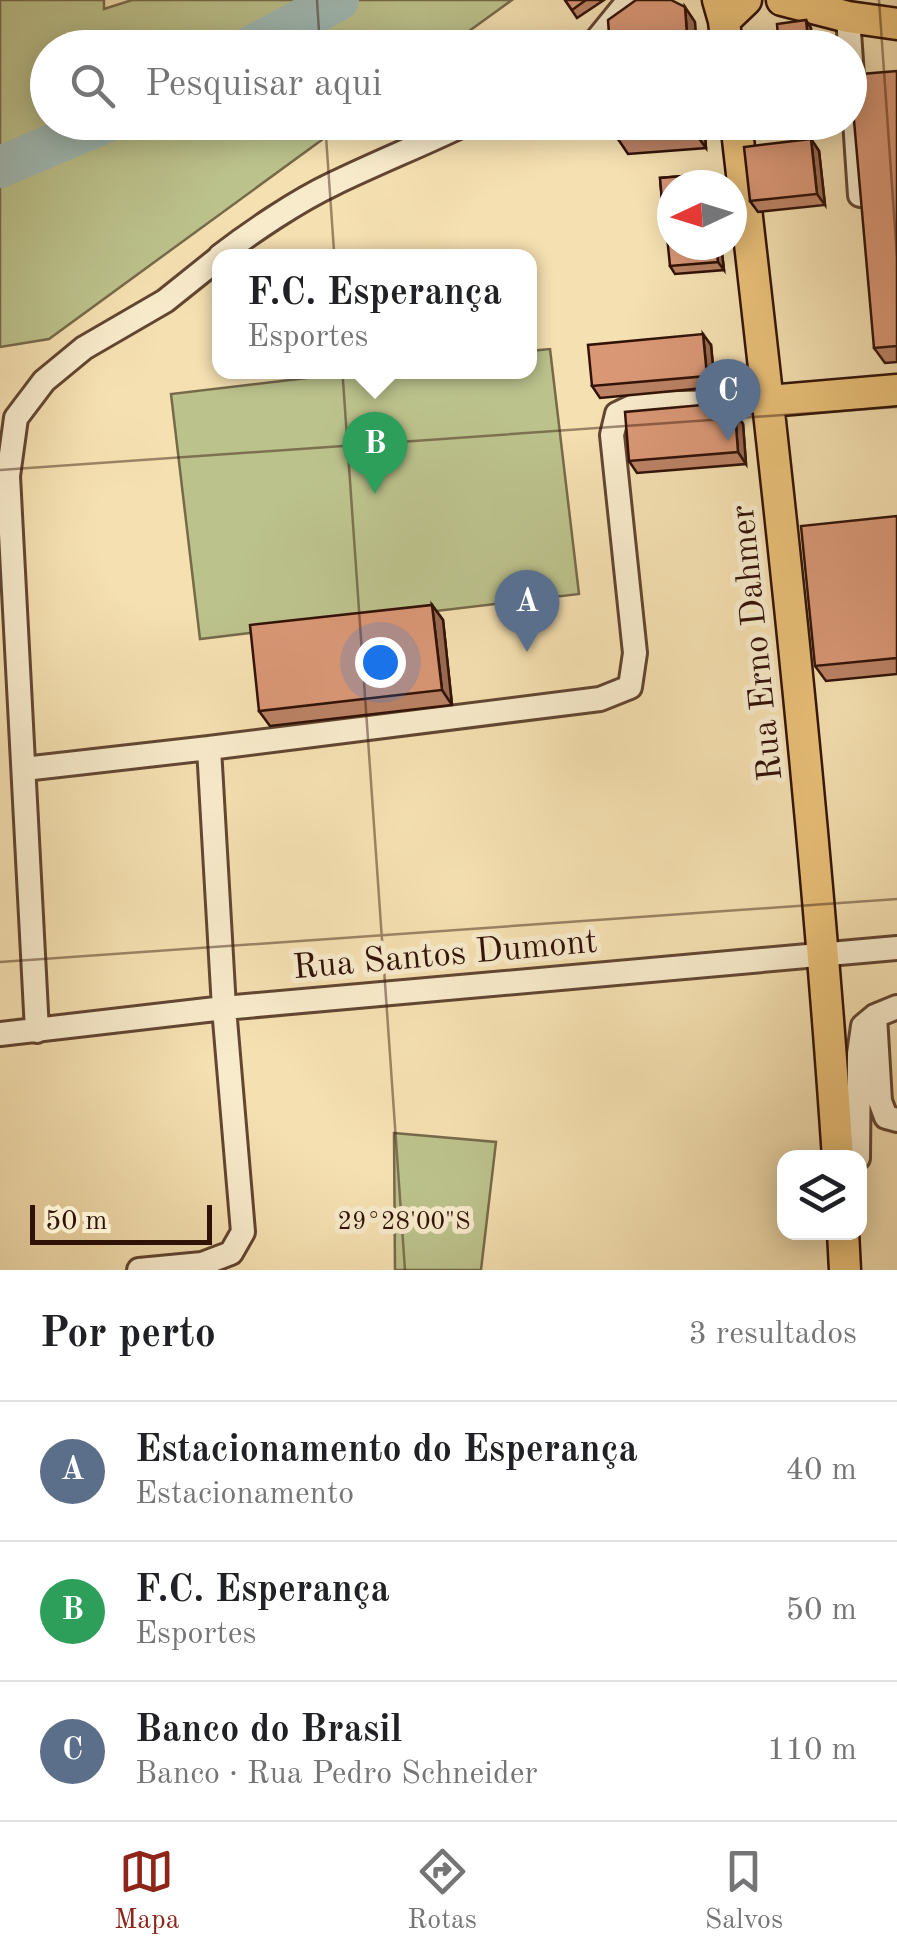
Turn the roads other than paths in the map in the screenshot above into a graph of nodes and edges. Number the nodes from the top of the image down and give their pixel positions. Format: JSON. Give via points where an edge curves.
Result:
{"nodes":[{"id":1,"x":629,"y":0,"type":"edge"},
{"id":2,"x":782,"y":0,"type":"edge"},
{"id":3,"x":848,"y":17,"type":"junction"},
{"id":4,"x":897,"y":24,"type":"edge"},
{"id":5,"x":605,"y":30,"type":"edge"},
{"id":6,"x":849,"y":30,"type":"edge"},
{"id":7,"x":434,"y":140,"type":"edge"},
{"id":8,"x":738,"y":140,"type":"edge"},
{"id":9,"x":856,"y":140,"type":"edge"},
{"id":10,"x":860,"y":195,"type":"edge"},
{"id":11,"x":230,"y":249,"type":"edge"},
{"id":12,"x":212,"y":263,"type":"edge"},
{"id":13,"x":897,"y":390,"type":"edge"},
{"id":14,"x":769,"y":401,"type":"junction"},
{"id":15,"x":209,"y":748,"type":"junction"},
{"id":16,"x":24,"y":769,"type":"junction"},
{"id":17,"x":897,"y":948,"type":"edge"},
{"id":18,"x":824,"y":953,"type":"junction"},
{"id":19,"x":224,"y":1008,"type":"junction"},
{"id":20,"x":886,"y":1011,"type":"edge"},
{"id":21,"x":36,"y":1031,"type":"junction"},
{"id":22,"x":0,"y":1034,"type":"edge"},
{"id":23,"x":897,"y":1120,"type":"edge"},
{"id":24,"x":837,"y":1150,"type":"edge"},
{"id":25,"x":858,"y":1150,"type":"edge"},
{"id":26,"x":843,"y":1240,"type":"edge"},
{"id":27,"x":139,"y":1270,"type":"edge"},
{"id":28,"x":845,"y":1270,"type":"edge"}],
"edges":[{"from":1,"to":5,"type":"street"},
{"from":2,"to":3,"type":"main road"},
{"from":3,"to":4,"type":"main road"},
{"from":3,"to":6,"type":"street"},
{"from":7,"to":11,"type":"street","via":[[330,185]]},
{"from":8,"to":14,"type":"main road","name":"Rua Erno Dahmer"},
{"from":9,"to":10,"type":"street"},
{"from":12,"to":16,"type":"street","via":[[165,301],[84,348],[44,381],[16,418],[8,476]]},
{"from":13,"to":14,"type":"main road"},
{"from":14,"to":15,"type":"street","via":[[638,404],[616,414],[612,435],[635,653],[630,687],[600,699]]},
{"from":14,"to":18,"type":"main road","name":"Rua Erno Dahmer"},
{"from":15,"to":16,"type":"street"},
{"from":15,"to":19,"type":"street"},
{"from":16,"to":21,"type":"street"},
{"from":17,"to":18,"type":"street","name":"Rua Santos Dumont"},
{"from":18,"to":19,"type":"street","name":"Rua Santos Dumont"},
{"from":18,"to":24,"type":"main road","name":"Rua Erno Dahmer"},
{"from":19,"to":21,"type":"street","name":"Rua Santos Dumont"},
{"from":19,"to":27,"type":"street","via":[[243,1232],[231,1254]]},
{"from":20,"to":23,"type":"street","via":[[880,1101],[886,1117]]},
{"from":20,"to":25,"type":"street","via":[[863,1026]]},
{"from":21,"to":22,"type":"street","name":"Rua Santos Dumont"},
{"from":26,"to":28,"type":"main road"}]}
